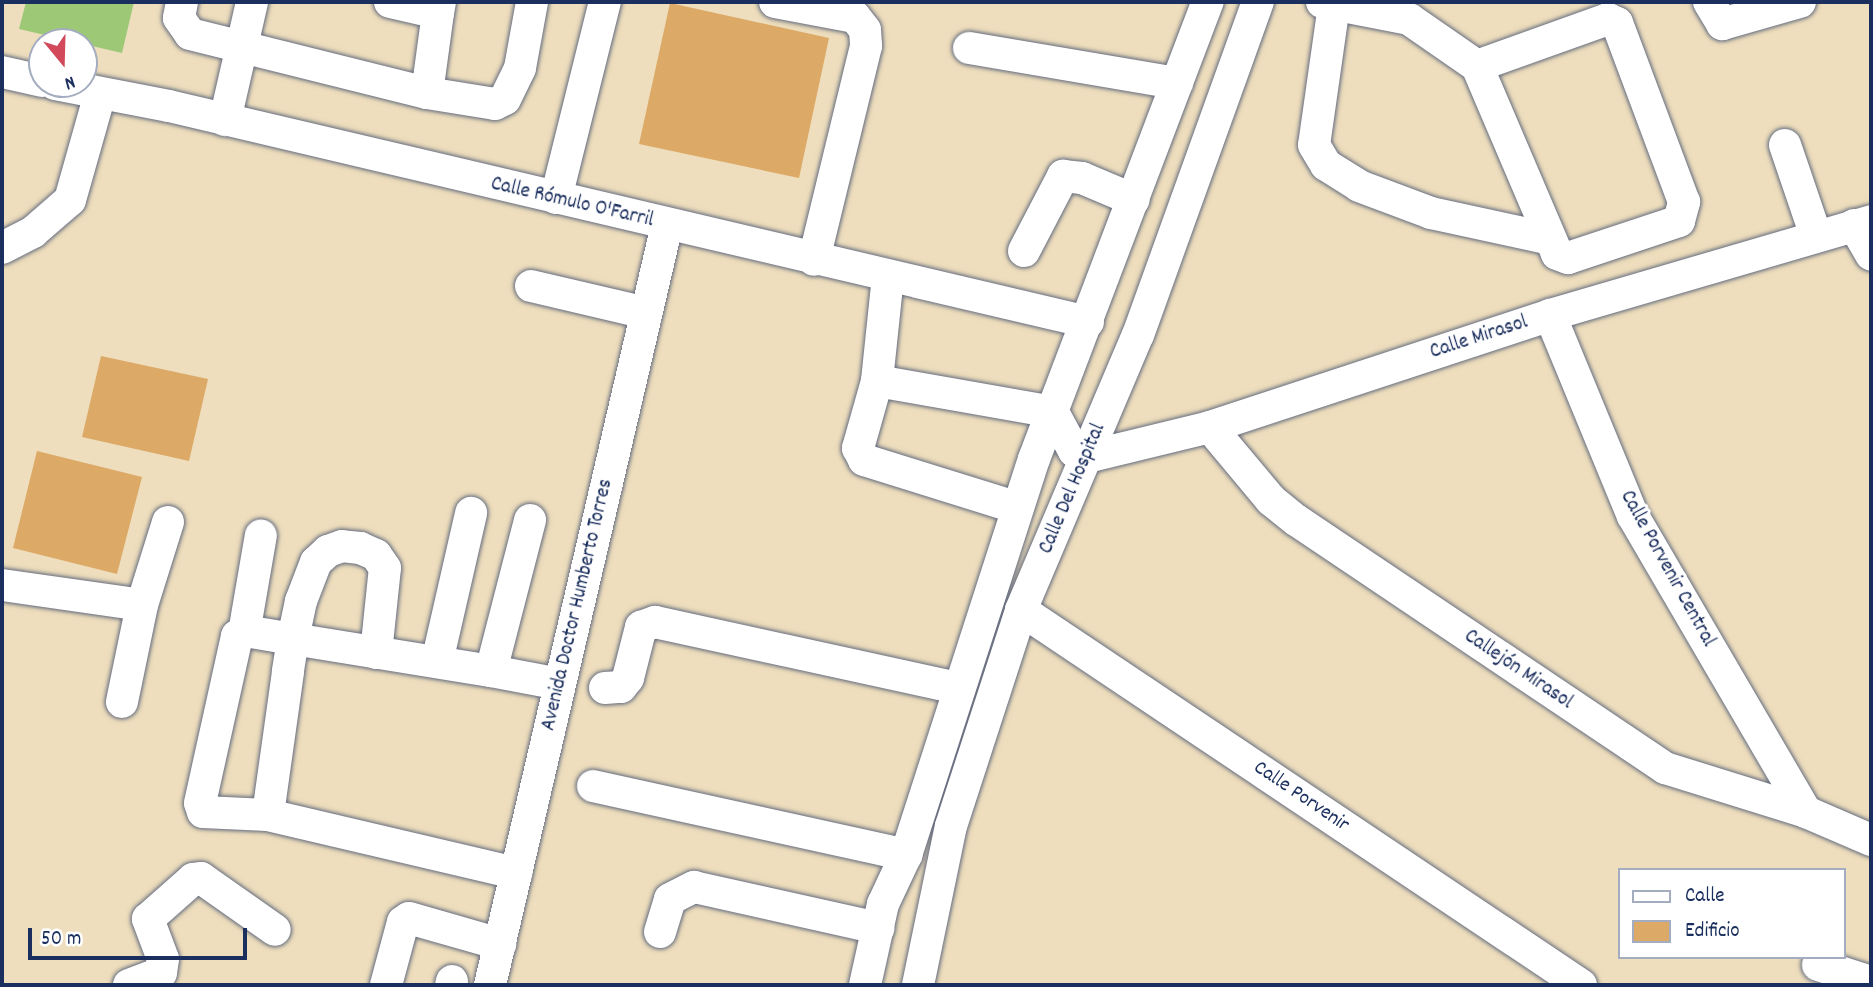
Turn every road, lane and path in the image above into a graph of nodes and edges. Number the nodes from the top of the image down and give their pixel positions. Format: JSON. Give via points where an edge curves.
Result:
{"nodes":[{"id":1,"x":182,"y":2,"type":"edge"},
{"id":2,"x":252,"y":2,"type":"edge"},
{"id":3,"x":390,"y":2,"type":"edge"},
{"id":4,"x":532,"y":2,"type":"edge"},
{"id":5,"x":604,"y":2,"type":"edge"},
{"id":6,"x":775,"y":2,"type":"edge"},
{"id":7,"x":1208,"y":2,"type":"edge"},
{"id":8,"x":1258,"y":2,"type":"edge"},
{"id":9,"x":1709,"y":2,"type":"edge"},
{"id":10,"x":1800,"y":2,"type":"edge"},
{"id":11,"x":1328,"y":3,"type":"edge"},
{"id":12,"x":439,"y":8,"type":"edge"},
{"id":13,"x":243,"y":46,"type":"junction"},
{"id":14,"x":969,"y":48,"type":"dead end"},
{"id":15,"x":1477,"y":66,"type":"junction"},
{"id":16,"x":2,"y":72,"type":"edge"},
{"id":17,"x":28,"y":78,"type":"edge"},
{"id":18,"x":1177,"y":83,"type":"junction"},
{"id":19,"x":427,"y":93,"type":"junction"},
{"id":20,"x":100,"y":94,"type":"joint"},
{"id":21,"x":225,"y":120,"type":"junction"},
{"id":22,"x":1785,"y":145,"type":"dead end"},
{"id":23,"x":556,"y":198,"type":"junction"},
{"id":24,"x":1134,"y":200,"type":"junction"},
{"id":25,"x":1863,"y":223,"type":"edge"},
{"id":26,"x":667,"y":225,"type":"junction"},
{"id":27,"x":1816,"y":236,"type":"junction"},
{"id":28,"x":1547,"y":238,"type":"junction"},
{"id":29,"x":2,"y":248,"type":"edge"},
{"id":30,"x":1024,"y":251,"type":"dead end"},
{"id":31,"x":1871,"y":254,"type":"edge"},
{"id":32,"x":814,"y":260,"type":"junction"},
{"id":33,"x":888,"y":276,"type":"junction"},
{"id":34,"x":531,"y":286,"type":"dead end"},
{"id":35,"x":646,"y":313,"type":"junction"},
{"id":36,"x":1550,"y":315,"type":"junction"},
{"id":37,"x":1088,"y":322,"type":"junction"},
{"id":38,"x":877,"y":381,"type":"junction"},
{"id":39,"x":1053,"y":412,"type":"junction"},
{"id":40,"x":1210,"y":427,"type":"junction"},
{"id":41,"x":1087,"y":457,"type":"junction"},
{"id":42,"x":1018,"y":508,"type":"junction"},
{"id":43,"x":471,"y":513,"type":"dead end"},
{"id":44,"x":530,"y":520,"type":"dead end"},
{"id":45,"x":168,"y":522,"type":"dead end"},
{"id":46,"x":261,"y":535,"type":"dead end"},
{"id":47,"x":2,"y":585,"type":"edge"},
{"id":48,"x":142,"y":605,"type":"junction"},
{"id":49,"x":1021,"y":610,"type":"junction"},
{"id":50,"x":244,"y":633,"type":"junction"},
{"id":51,"x":293,"y":639,"type":"junction"},
{"id":52,"x":376,"y":653,"type":"junction"},
{"id":53,"x":437,"y":662,"type":"junction"},
{"id":54,"x":491,"y":671,"type":"junction"},
{"id":55,"x":560,"y":684,"type":"junction"},
{"id":56,"x":605,"y":688,"type":"dead end"},
{"id":57,"x":957,"y":688,"type":"junction"},
{"id":58,"x":122,"y":702,"type":"dead end"},
{"id":59,"x":593,"y":786,"type":"dead end"},
{"id":60,"x":1806,"y":812,"type":"junction"},
{"id":61,"x":268,"y":815,"type":"junction"},
{"id":62,"x":1871,"y":840,"type":"edge"},
{"id":63,"x":906,"y":855,"type":"junction"},
{"id":64,"x":516,"y":873,"type":"junction"},
{"id":65,"x":878,"y":928,"type":"junction"},
{"id":66,"x":275,"y":930,"type":"dead end"},
{"id":67,"x":660,"y":932,"type":"dead end"},
{"id":68,"x":500,"y":944,"type":"junction"},
{"id":69,"x":1818,"y":965,"type":"dead end"},
{"id":70,"x":1871,"y":982,"type":"edge"},
{"id":71,"x":130,"y":985,"type":"edge"},
{"id":72,"x":386,"y":985,"type":"edge"},
{"id":73,"x":490,"y":985,"type":"edge"},
{"id":74,"x":865,"y":985,"type":"edge"},
{"id":75,"x":918,"y":985,"type":"edge"},
{"id":76,"x":1581,"y":985,"type":"edge"}],
"edges":[{"from":1,"to":13,"type":"street","via":[[178,18],[185,31]]},
{"from":2,"to":13,"type":"street"},
{"from":3,"to":12,"type":"street"},
{"from":4,"to":19,"type":"street","via":[[520,68],[505,99],[495,104]]},
{"from":5,"to":23,"type":"street"},
{"from":6,"to":32,"type":"street","via":[[855,17],[865,30],[866,46]]},
{"from":7,"to":18,"type":"street","name":"Calle Del Hospital"},
{"from":8,"to":41,"type":"street","name":"Calle Del Hospital","via":[[1138,335]]},
{"from":9,"to":10,"type":"street","via":[[1722,24]]},
{"from":11,"to":15,"type":"street","via":[[1409,19]]},
{"from":11,"to":28,"type":"street","via":[[1314,145],[1326,165],[1359,186],[1431,213]]},
{"from":12,"to":19,"type":"street"},
{"from":13,"to":19,"type":"street"},
{"from":13,"to":21,"type":"street"},
{"from":14,"to":18,"type":"street"},
{"from":15,"to":28,"type":"street"},
{"from":15,"to":28,"type":"street","via":[[1608,19],[1624,31],[1684,202],[1684,214],[1670,226],[1568,258],[1557,254]]},
{"from":16,"to":17,"type":"street"},
{"from":18,"to":24,"type":"street","name":"Calle Del Hospital"},
{"from":20,"to":21,"type":"street","name":"Calle Rómulo O'Farril"},
{"from":20,"to":29,"type":"street","via":[[71,200],[33,232]]},
{"from":21,"to":23,"type":"street","name":"Calle Rómulo O'Farril"},
{"from":22,"to":27,"type":"street"},
{"from":23,"to":26,"type":"street","name":"Calle Rómulo O'Farril"},
{"from":24,"to":30,"type":"street","via":[[1082,178],[1063,176]]},
{"from":24,"to":37,"type":"street","name":"Calle Del Hospital"},
{"from":25,"to":27,"type":"street","name":"Calle Mirasol"},
{"from":25,"to":31,"type":"street"},
{"from":26,"to":32,"type":"street","name":"Calle Rómulo O'Farril"},
{"from":26,"to":35,"type":"street","name":"Avenida Doctor Humberto Torres"},
{"from":27,"to":36,"type":"street","name":"Calle Mirasol"},
{"from":32,"to":33,"type":"street","name":"Calle Rómulo O'Farril"},
{"from":33,"to":37,"type":"street","name":"Calle Rómulo O'Farril"},
{"from":33,"to":38,"type":"street"},
{"from":34,"to":35,"type":"street"},
{"from":35,"to":55,"type":"street","name":"Avenida Doctor Humberto Torres"},
{"from":36,"to":40,"type":"street","name":"Calle Mirasol"},
{"from":36,"to":60,"type":"street","name":"Calle Porvenir Central","via":[[1633,516]]},
{"from":37,"to":39,"type":"street","name":"Calle Del Hospital"},
{"from":38,"to":39,"type":"street"},
{"from":38,"to":42,"type":"street","via":[[858,448],[864,460]]},
{"from":39,"to":41,"type":"street","via":[[1074,451]]},
{"from":39,"to":42,"type":"street","name":"Calle Del Hospital"},
{"from":40,"to":41,"type":"street","name":"Calle Mirasol"},
{"from":40,"to":60,"type":"street","name":"Callejón Mirasol","via":[[1271,500],[1296,520],[1665,768]]},
{"from":41,"to":49,"type":"street","name":"Calle Del Hospital"},
{"from":42,"to":57,"type":"street","name":"Calle Del Hospital"},
{"from":43,"to":53,"type":"street"},
{"from":44,"to":54,"type":"street"},
{"from":45,"to":48,"type":"street"},
{"from":46,"to":50,"type":"street"},
{"from":47,"to":48,"type":"street"},
{"from":48,"to":58,"type":"street"},
{"from":49,"to":75,"type":"street","name":"Calle Del Hospital","via":[[951,826]]},
{"from":49,"to":76,"type":"street","name":"Calle Porvenir"},
{"from":50,"to":51,"type":"street"},
{"from":50,"to":61,"type":"street","via":[[237,636],[200,803],[207,814]]},
{"from":51,"to":52,"type":"street"},
{"from":51,"to":52,"type":"street","via":[[306,580],[316,562],[342,547],[360,548],[376,555],[386,568]]},
{"from":51,"to":61,"type":"street"},
{"from":52,"to":53,"type":"street"},
{"from":53,"to":54,"type":"street"},
{"from":54,"to":55,"type":"street"},
{"from":55,"to":64,"type":"street","name":"Avenida Doctor Humberto Torres"},
{"from":56,"to":57,"type":"street","via":[[621,687],[628,678],[641,627],[655,622]]},
{"from":57,"to":63,"type":"street","name":"Calle Del Hospital"},
{"from":59,"to":63,"type":"street"},
{"from":60,"to":62,"type":"street","name":"Callejón Mirasol"},
{"from":61,"to":64,"type":"street"},
{"from":63,"to":65,"type":"street","name":"Calle Del Hospital"},
{"from":64,"to":68,"type":"street","name":"Avenida Doctor Humberto Torres"},
{"from":65,"to":67,"type":"street","via":[[694,887],[670,899]]},
{"from":65,"to":74,"type":"street","name":"Calle Del Hospital"},
{"from":66,"to":71,"type":"street","via":[[201,878],[193,879],[148,919],[161,951],[161,973]]},
{"from":68,"to":72,"type":"street","via":[[409,918],[403,922]]},
{"from":68,"to":73,"type":"street","name":"Avenida Doctor Humberto Torres"},
{"from":69,"to":70,"type":"street"}]}
